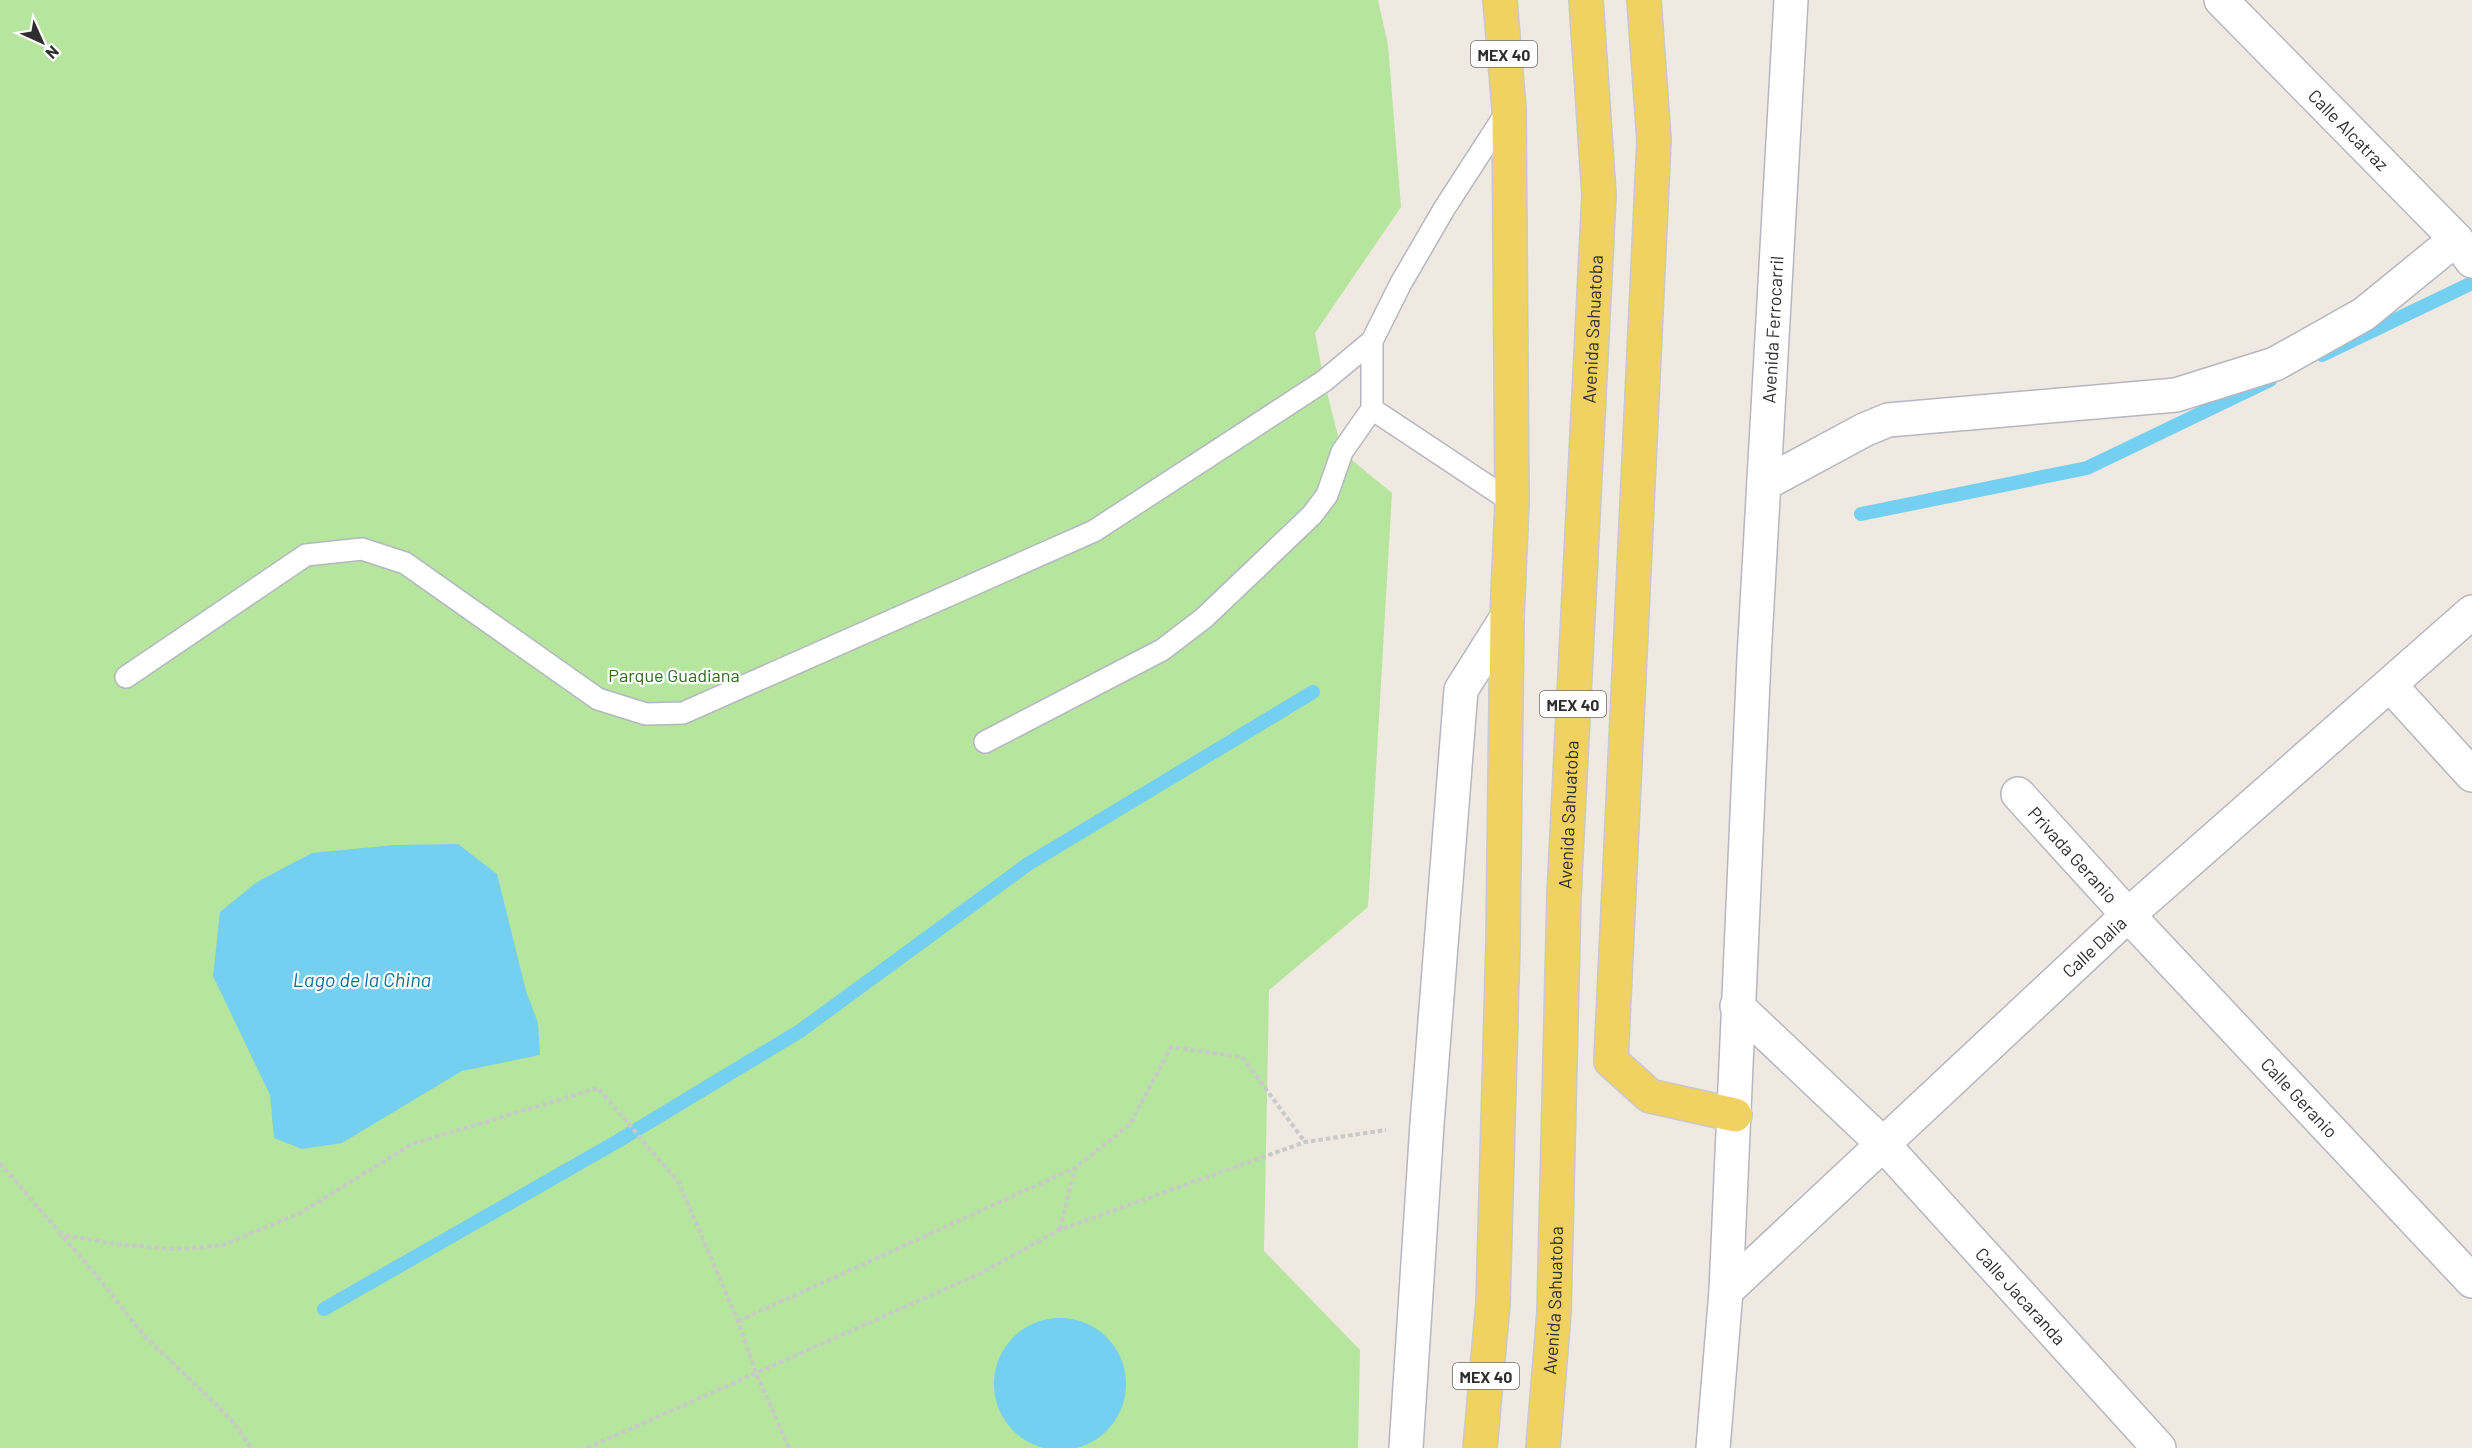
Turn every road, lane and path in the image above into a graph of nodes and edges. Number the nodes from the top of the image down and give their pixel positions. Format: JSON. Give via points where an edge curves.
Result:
{"nodes":[{"id":1,"x":1500,"y":0,"type":"edge"},
{"id":2,"x":1586,"y":0,"type":"edge"},
{"id":3,"x":1644,"y":0,"type":"edge"},
{"id":4,"x":1791,"y":0,"type":"edge"},
{"id":5,"x":2221,"y":0,"type":"edge"},
{"id":6,"x":1509,"y":109,"type":"junction"},
{"id":7,"x":2464,"y":250,"type":"edge"},
{"id":8,"x":1372,"y":341,"type":"junction"},
{"id":9,"x":1372,"y":409,"type":"junction"},
{"id":10,"x":1764,"y":484,"type":"junction"},
{"id":11,"x":1512,"y":502,"type":"junction"},
{"id":12,"x":2472,"y":612,"type":"edge"},
{"id":13,"x":1507,"y":617,"type":"junction"},
{"id":14,"x":126,"y":677,"type":"dead end"},
{"id":15,"x":2390,"y":685,"type":"junction"},
{"id":16,"x":985,"y":742,"type":"dead end"},
{"id":17,"x":2472,"y":775,"type":"edge"},
{"id":18,"x":2018,"y":794,"type":"dead end"},
{"id":19,"x":2128,"y":915,"type":"junction"},
{"id":20,"x":1737,"y":1006,"type":"junction"},
{"id":21,"x":1735,"y":1114,"type":"junction"},
{"id":22,"x":1427,"y":1124,"type":"junction"},
{"id":23,"x":1305,"y":1142,"type":"junction"},
{"id":24,"x":1883,"y":1144,"type":"junction"},
{"id":25,"x":0,"y":1163,"type":"edge"},
{"id":26,"x":1075,"y":1168,"type":"junction"},
{"id":27,"x":1059,"y":1230,"type":"junction"},
{"id":28,"x":58,"y":1234,"type":"junction"},
{"id":29,"x":2472,"y":1281,"type":"edge"},
{"id":30,"x":1726,"y":1291,"type":"junction"},
{"id":31,"x":738,"y":1321,"type":"junction"},
{"id":32,"x":756,"y":1373,"type":"junction"},
{"id":33,"x":251,"y":1448,"type":"edge"},
{"id":34,"x":587,"y":1448,"type":"edge"},
{"id":35,"x":789,"y":1448,"type":"edge"},
{"id":36,"x":1406,"y":1448,"type":"edge"},
{"id":37,"x":1480,"y":1448,"type":"edge"},
{"id":38,"x":1543,"y":1448,"type":"edge"},
{"id":39,"x":1713,"y":1448,"type":"edge"},
{"id":40,"x":2159,"y":1448,"type":"edge"}],
"edges":[{"from":1,"to":6,"type":"main road","number":"MEX 40"},
{"from":2,"to":38,"type":"main road","name":"Avenida Sahuatoba","number":"MEX 40","via":[[1599,195],[1564,894],[1554,1312]]},
{"from":3,"to":21,"type":"main road","via":[[1654,140],[1611,1061],[1650,1096]]},
{"from":4,"to":10,"type":"street","name":"Avenida Ferrocarril"},
{"from":5,"to":7,"type":"street","name":"Calle Alcatraz"},
{"from":6,"to":8,"type":"lane","via":[[1444,209]]},
{"from":6,"to":11,"type":"main road","number":"MEX 40"},
{"from":7,"to":10,"type":"street","via":[[2364,314],[2275,364],[2176,395],[1888,420]]},
{"from":8,"to":9,"type":"lane"},
{"from":8,"to":14,"type":"lane","via":[[1323,381],[1094,531],[683,713],[646,714],[598,699],[405,563],[362,549],[306,555]]},
{"from":9,"to":11,"type":"lane"},
{"from":9,"to":16,"type":"lane","via":[[1342,452],[1327,495],[1312,515],[1204,618],[1162,650]]},
{"from":10,"to":20,"type":"street","name":"Avenida Ferrocarril"},
{"from":11,"to":13,"type":"main road","number":"MEX 40"},
{"from":12,"to":15,"type":"street","name":"Calle Dalia"},
{"from":13,"to":22,"type":"street","via":[[1461,690]]},
{"from":13,"to":37,"type":"main road","number":"MEX 40","via":[[1493,1303]]},
{"from":15,"to":17,"type":"street"},
{"from":15,"to":19,"type":"street","name":"Calle Dalia"},
{"from":18,"to":19,"type":"street","name":"Privada Geranio"},
{"from":19,"to":24,"type":"street","name":"Calle Dalia"},
{"from":19,"to":29,"type":"street","name":"Calle Geranio"},
{"from":20,"to":21,"type":"street"},
{"from":20,"to":24,"type":"street","name":"Calle Jacaranda"},
{"from":21,"to":30,"type":"street"},
{"from":22,"to":23,"type":"path"},
{"from":22,"to":36,"type":"street"},
{"from":23,"to":26,"type":"path","via":[[1242,1057],[1171,1047],[1130,1124]]},
{"from":23,"to":27,"type":"path"},
{"from":24,"to":30,"type":"street","name":"Calle Dalia"},
{"from":24,"to":40,"type":"street","name":"Calle Jacaranda"},
{"from":25,"to":28,"type":"path"},
{"from":26,"to":27,"type":"path"},
{"from":26,"to":31,"type":"path"},
{"from":27,"to":32,"type":"path","via":[[981,1273]]},
{"from":28,"to":31,"type":"path","via":[[172,1249],[220,1246],[300,1213],[412,1144],[598,1088],[679,1183]]},
{"from":28,"to":33,"type":"path","via":[[146,1338],[222,1411]]},
{"from":30,"to":39,"type":"street"},
{"from":31,"to":32,"type":"path"},
{"from":32,"to":34,"type":"path"},
{"from":32,"to":35,"type":"path"}]}
